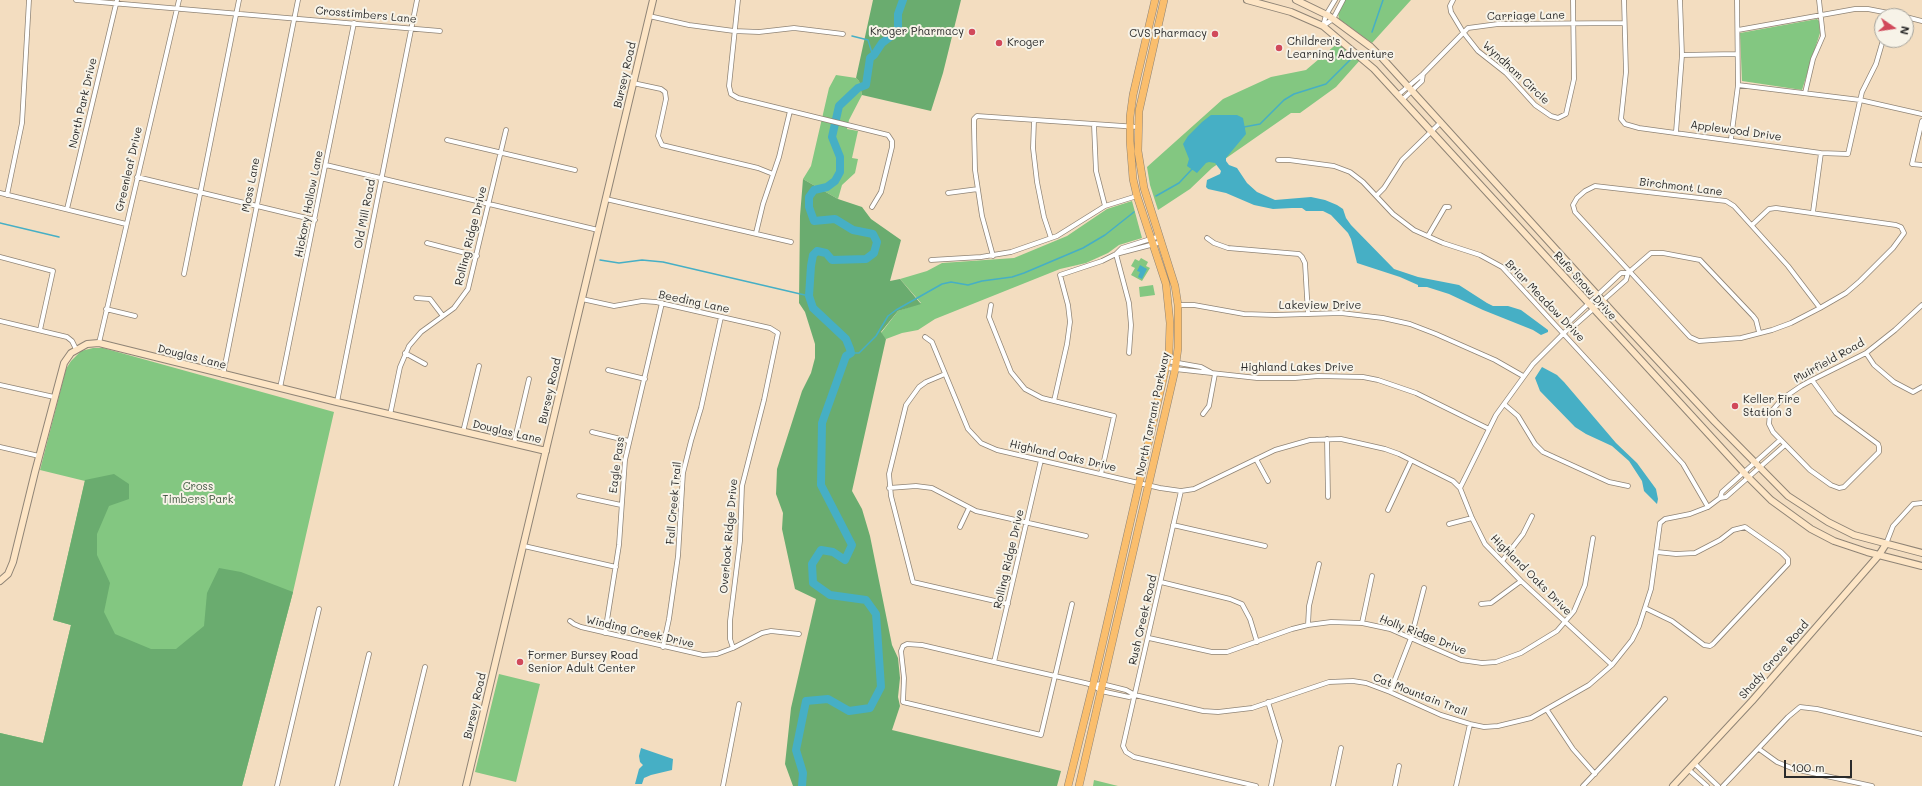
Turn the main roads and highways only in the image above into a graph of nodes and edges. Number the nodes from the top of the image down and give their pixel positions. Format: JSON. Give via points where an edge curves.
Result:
{"nodes":[{"id":1,"x":653,"y":0,"type":"edge"},
{"id":2,"x":1155,"y":0,"type":"edge"},
{"id":3,"x":1164,"y":0,"type":"edge"},
{"id":4,"x":1247,"y":0,"type":"edge"},
{"id":5,"x":1296,"y":0,"type":"edge"},
{"id":6,"x":1143,"y":49,"type":"junction"},
{"id":7,"x":1152,"y":51,"type":"junction"},
{"id":8,"x":1494,"y":182,"type":"junction"},
{"id":9,"x":1485,"y":190,"type":"junction"},
{"id":10,"x":546,"y":451,"type":"junction"},
{"id":11,"x":1886,"y":544,"type":"junction"},
{"id":12,"x":1922,"y":553,"type":"edge"},
{"id":13,"x":1879,"y":555,"type":"junction"},
{"id":14,"x":1922,"y":566,"type":"edge"},
{"id":15,"x":0,"y":581,"type":"edge"},
{"id":16,"x":466,"y":786,"type":"edge"},
{"id":17,"x":1068,"y":786,"type":"edge"},
{"id":18,"x":1079,"y":786,"type":"edge"},
{"id":19,"x":1673,"y":786,"type":"edge"}],
"edges":[{"from":1,"to":10,"type":"main road","name":"Bursey Road"},
{"from":2,"to":6,"type":"main road","name":"North Tarrant Parkway"},
{"from":3,"to":7,"type":"main road","name":"North Tarrant Parkway"},
{"from":4,"to":9,"type":"main road","name":"Rufe Snow Drive","via":[[1291,12],[1323,26],[1370,65]]},
{"from":5,"to":8,"type":"main road","name":"Rufe Snow Drive","via":[[1333,19],[1371,47]]},
{"from":6,"to":7,"type":"main road"},
{"from":6,"to":17,"type":"main road","name":"North Tarrant Parkway","via":[[1133,95],[1131,155],[1137,196],[1164,277],[1170,309],[1170,336],[1140,483]]},
{"from":7,"to":18,"type":"main road","name":"North Tarrant Parkway","via":[[1142,98],[1138,151],[1141,176],[1175,286],[1179,331],[1176,366]]},
{"from":8,"to":9,"type":"main road"},
{"from":8,"to":11,"type":"main road","name":"Rufe Snow Drive","via":[[1715,422],[1788,496],[1816,515],[1854,535]]},
{"from":9,"to":13,"type":"main road","name":"Rufe Snow Drive","via":[[1746,476],[1771,500],[1811,529],[1848,546]]},
{"from":10,"to":15,"type":"main road","name":"Douglas Lane","via":[[99,343],[87,344],[76,349],[64,363],[13,562],[8,574]]},
{"from":10,"to":16,"type":"main road","name":"Bursey Road"},
{"from":11,"to":12,"type":"main road","name":"Rufe Snow Drive"},
{"from":11,"to":13,"type":"main road","name":"Shady Grove Road"},
{"from":13,"to":14,"type":"main road","name":"Rufe Snow Drive"},
{"from":13,"to":19,"type":"main road","name":"Shady Grove Road","via":[[1752,701]]}]}
